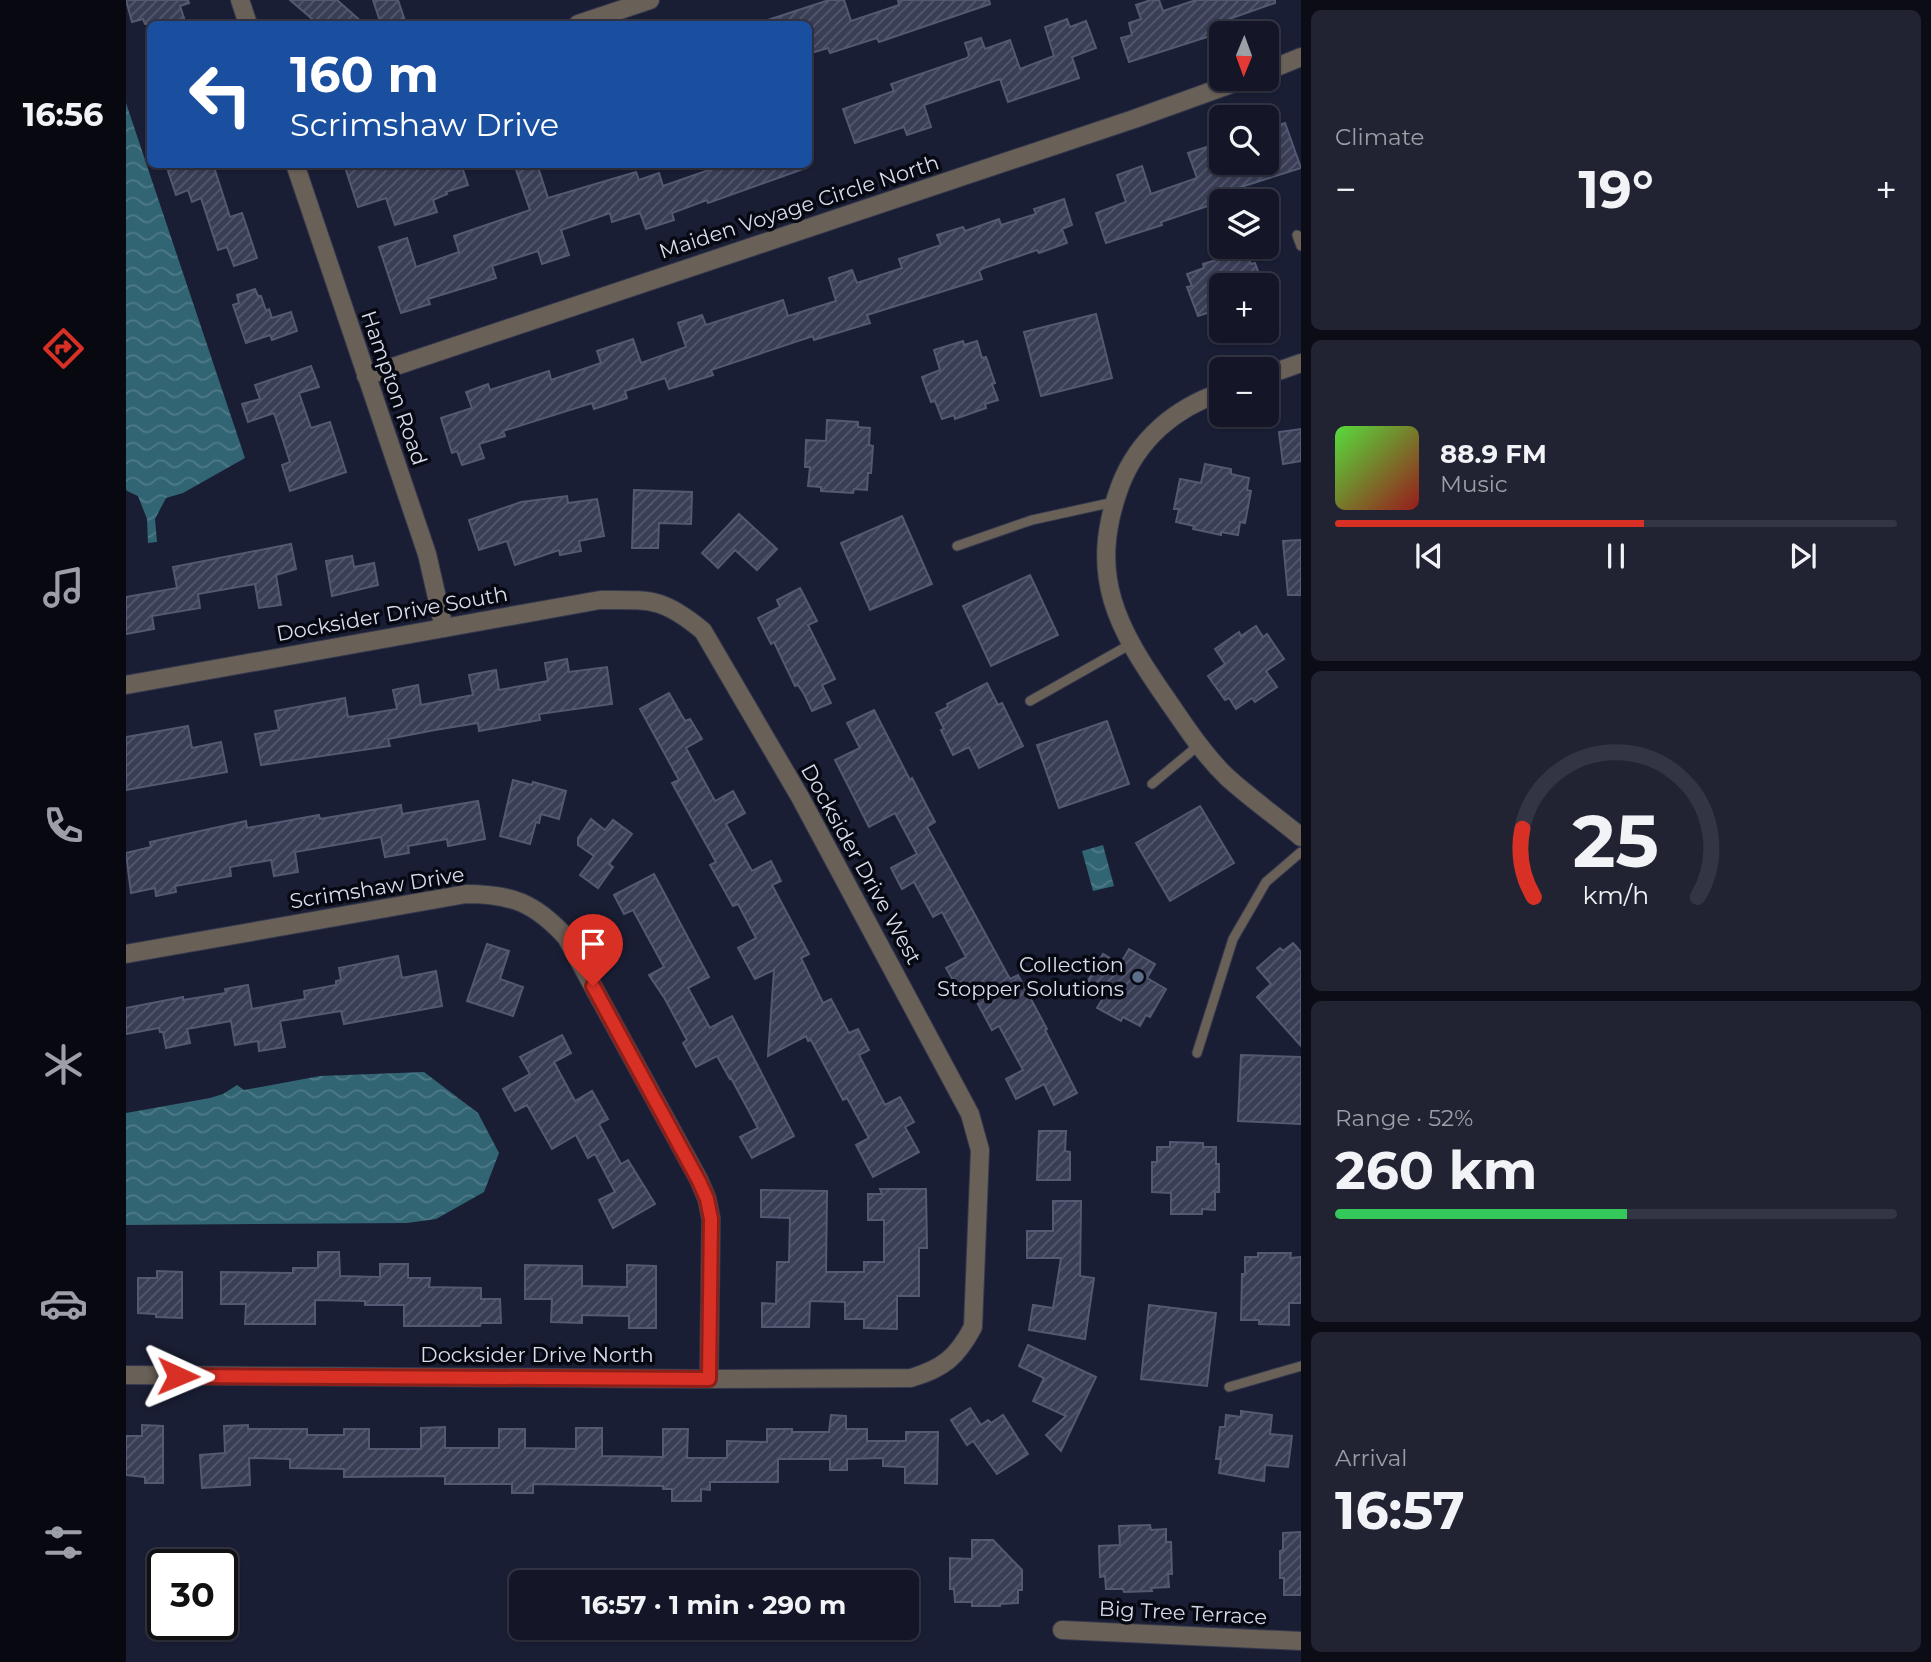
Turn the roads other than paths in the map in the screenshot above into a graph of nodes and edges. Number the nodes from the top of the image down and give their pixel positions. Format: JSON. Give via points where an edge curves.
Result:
{"nodes":[{"id":1,"x":240,"y":0,"type":"edge"},
{"id":2,"x":650,"y":0,"type":"edge"},
{"id":3,"x":247,"y":21,"type":"edge"},
{"id":4,"x":587,"y":21,"type":"edge"},
{"id":5,"x":1301,"y":57,"type":"edge"},
{"id":6,"x":1279,"y":66,"type":"edge"},
{"id":7,"x":1211,"y":91,"type":"edge"},
{"id":8,"x":296,"y":168,"type":"edge"},
{"id":9,"x":1297,"y":235,"type":"dead end"},
{"id":10,"x":1301,"y":246,"type":"edge"},
{"id":11,"x":1300,"y":364,"type":"edge"},
{"id":12,"x":1279,"y":371,"type":"edge"},
{"id":13,"x":366,"y":376,"type":"junction"},
{"id":14,"x":1209,"y":396,"type":"edge"},
{"id":15,"x":1114,"y":502,"type":"junction"},
{"id":16,"x":957,"y":546,"type":"dead end"},
{"id":17,"x":667,"y":605,"type":"joint"},
{"id":18,"x":444,"y":628,"type":"junction"},
{"id":19,"x":1130,"y":644,"type":"junction"},
{"id":20,"x":126,"y":685,"type":"edge"},
{"id":21,"x":1030,"y":701,"type":"dead end"},
{"id":22,"x":1199,"y":745,"type":"junction"},
{"id":23,"x":1152,"y":784,"type":"dead end"},
{"id":24,"x":1301,"y":837,"type":"edge"},
{"id":25,"x":1301,"y":852,"type":"edge"},
{"id":26,"x":126,"y":954,"type":"edge"},
{"id":27,"x":1197,"y":1053,"type":"dead end"},
{"id":28,"x":945,"y":1365,"type":"joint"},
{"id":29,"x":1301,"y":1366,"type":"edge"},
{"id":30,"x":126,"y":1375,"type":"edge"},
{"id":31,"x":709,"y":1379,"type":"junction"},
{"id":32,"x":1229,"y":1387,"type":"dead end"},
{"id":33,"x":1062,"y":1630,"type":"dead end"},
{"id":34,"x":1301,"y":1642,"type":"edge"}],
"edges":[{"from":1,"to":3,"type":"street"},
{"from":2,"to":4,"type":"street"},
{"from":5,"to":6,"type":"street"},
{"from":7,"to":13,"type":"street","name":"Maiden Voyage Circle North"},
{"from":8,"to":13,"type":"street","name":"Hampton Road"},
{"from":9,"to":10,"type":"lane"},
{"from":11,"to":12,"type":"street"},
{"from":13,"to":18,"type":"street","name":"Hampton Road","via":[[427,554]]},
{"from":14,"to":15,"type":"street","via":[[1166,421],[1142,445]]},
{"from":15,"to":16,"type":"lane","via":[[1032,520]]},
{"from":15,"to":19,"type":"street","via":[[1105,548],[1108,585]]},
{"from":17,"to":18,"type":"street","name":"Docksider Drive South","via":[[650,600],[600,600]]},
{"from":17,"to":28,"type":"street","name":"Docksider Drive West","via":[[703,631],[800,797],[970,1114],[980,1150],[975,1312],[973,1327]]},
{"from":18,"to":20,"type":"street","name":"Docksider Drive South"},
{"from":19,"to":21,"type":"lane"},
{"from":19,"to":22,"type":"street"},
{"from":22,"to":23,"type":"lane"},
{"from":22,"to":24,"type":"street","via":[[1227,776]]},
{"from":25,"to":27,"type":"lane","via":[[1266,882],[1233,939]]},
{"from":26,"to":31,"type":"street","name":"Scrimshaw Drive","via":[[466,894],[495,894],[524,902],[548,918],[566,937],[707,1199],[711,1219]]},
{"from":28,"to":31,"type":"street","name":"Docksider Drive North","via":[[911,1378]]},
{"from":29,"to":32,"type":"lane"},
{"from":30,"to":31,"type":"street","name":"Docksider Drive North"},
{"from":33,"to":34,"type":"street","name":"Big Tree Terrace"}]}
